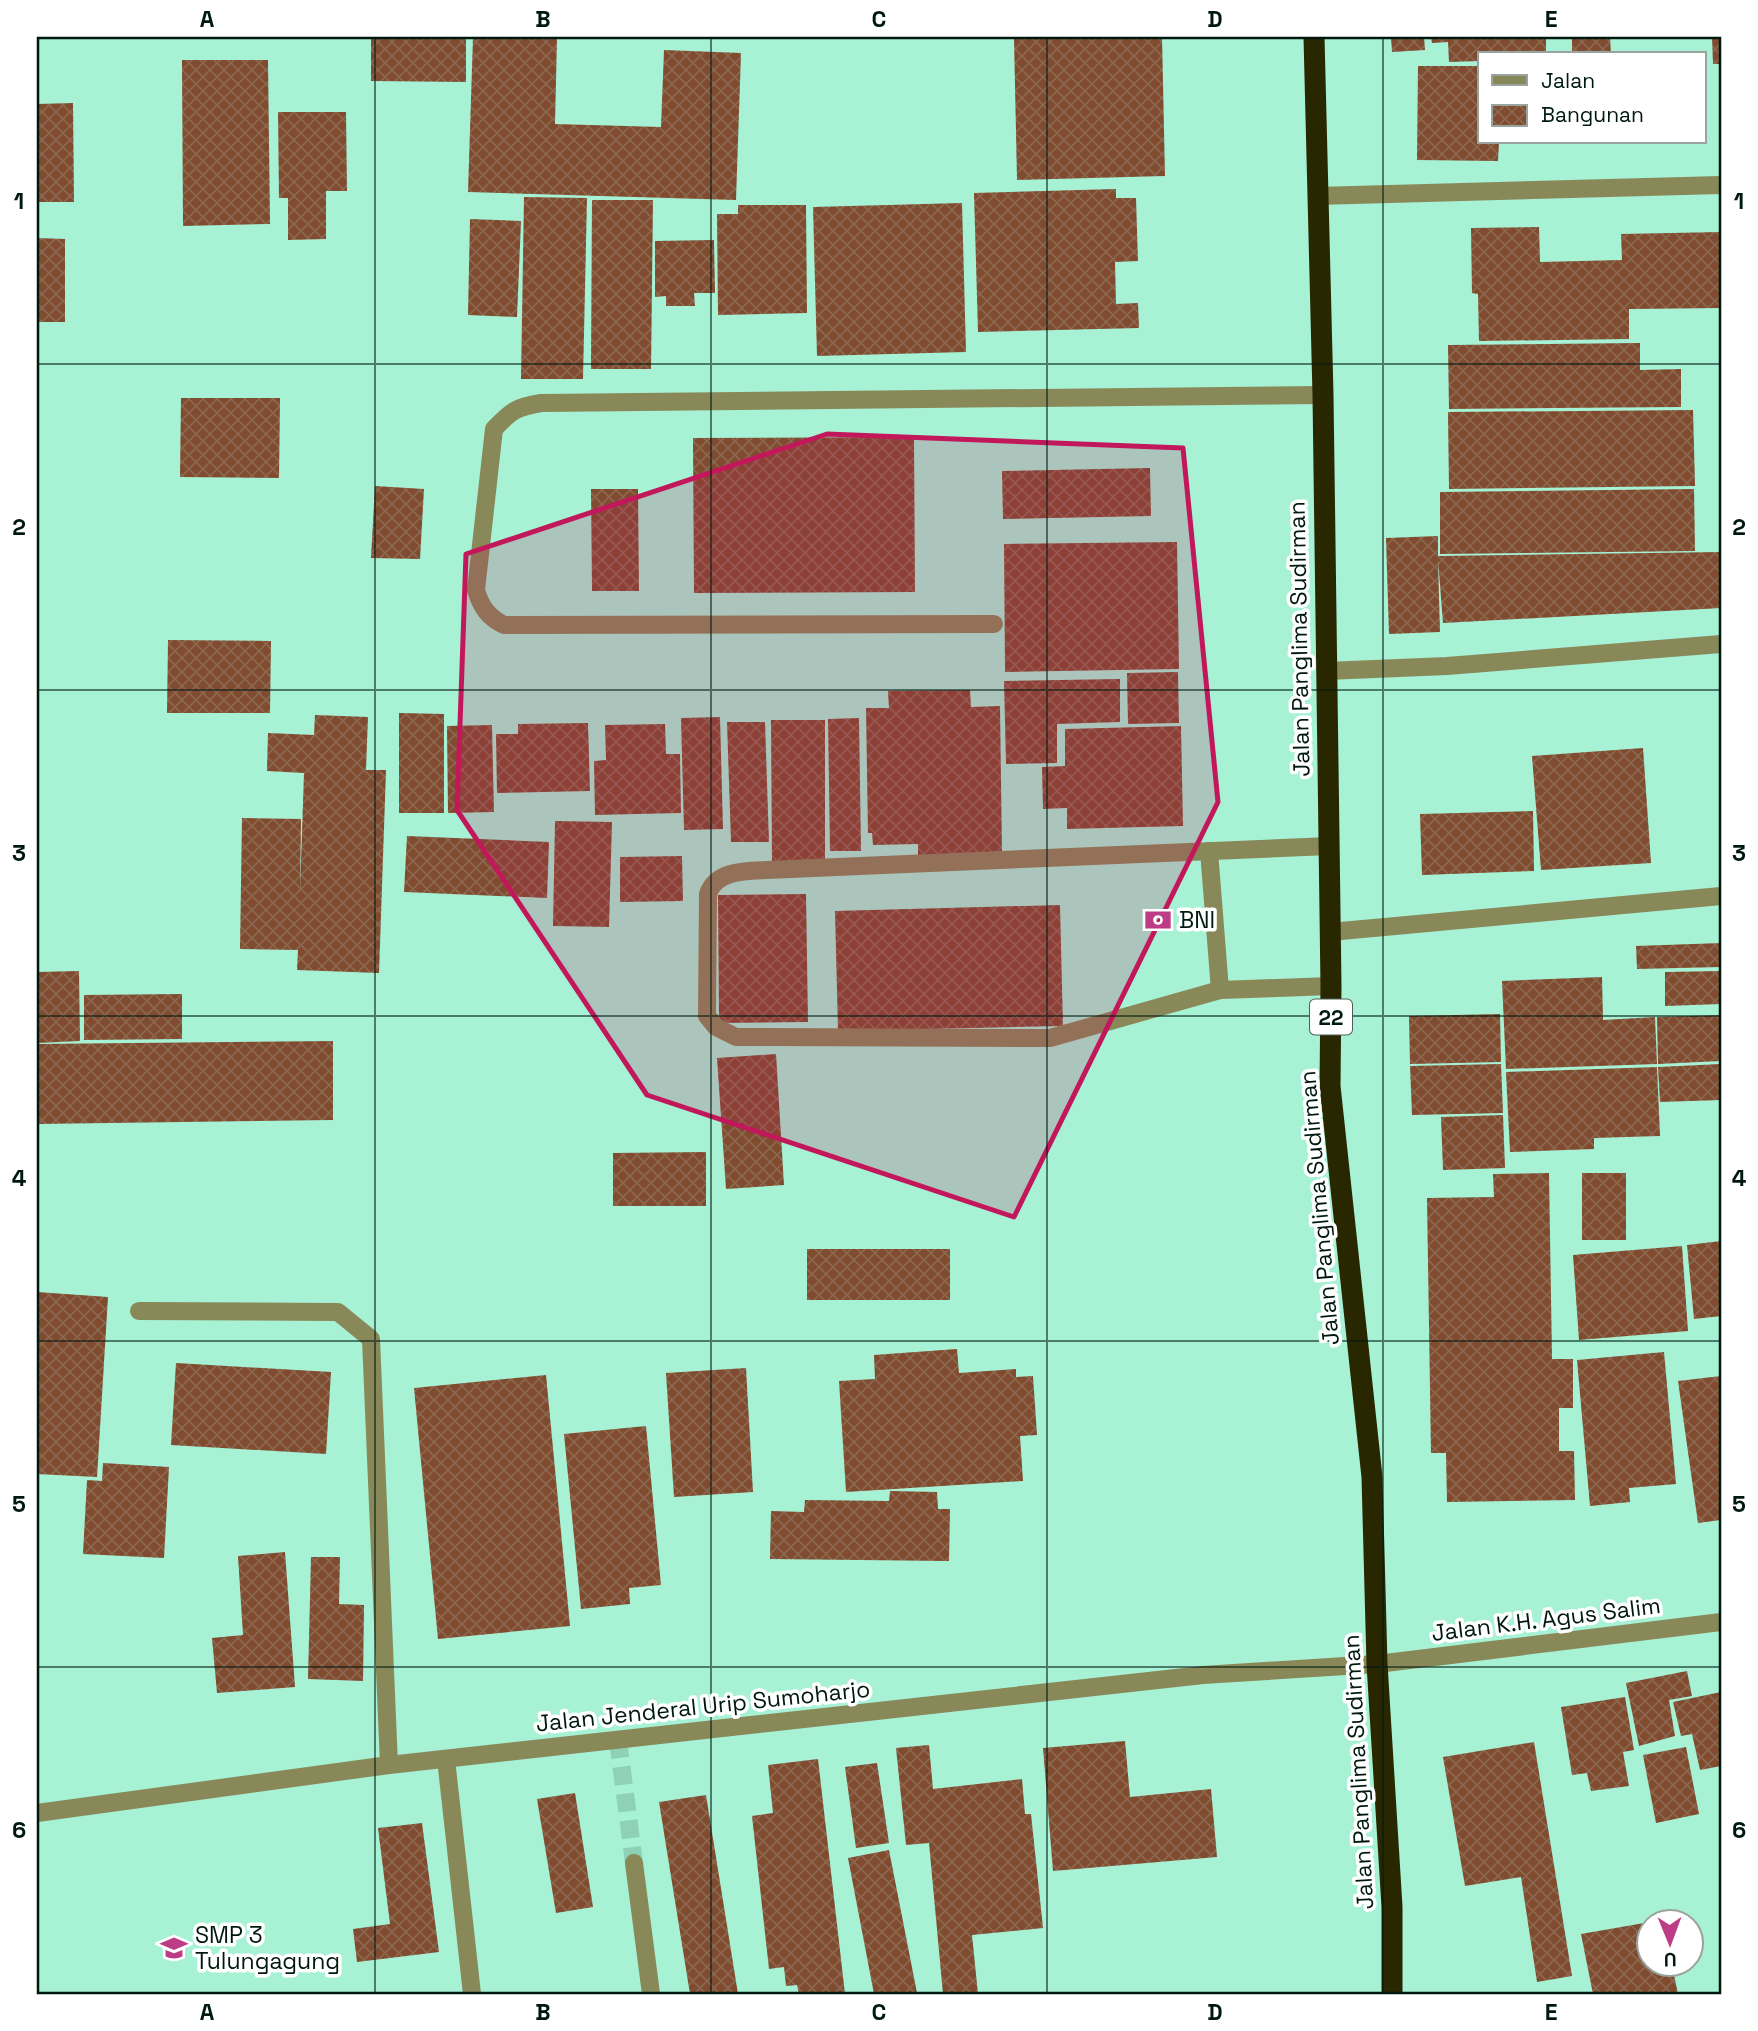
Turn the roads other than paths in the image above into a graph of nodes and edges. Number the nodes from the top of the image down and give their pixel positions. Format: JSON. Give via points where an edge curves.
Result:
{"nodes":[{"id":1,"x":1314,"y":37,"type":"edge"},
{"id":2,"x":1721,"y":185,"type":"edge"},
{"id":3,"x":1317,"y":196,"type":"junction"},
{"id":4,"x":1322,"y":395,"type":"junction"},
{"id":5,"x":994,"y":624,"type":"dead end"},
{"id":6,"x":1721,"y":643,"type":"edge"},
{"id":7,"x":1326,"y":671,"type":"junction"},
{"id":8,"x":1329,"y":846,"type":"junction"},
{"id":9,"x":1209,"y":850,"type":"junction"},
{"id":10,"x":1721,"y":896,"type":"edge"},
{"id":11,"x":1330,"y":932,"type":"junction"},
{"id":12,"x":1331,"y":986,"type":"junction"},
{"id":13,"x":1220,"y":990,"type":"junction"},
{"id":14,"x":139,"y":1311,"type":"dead end"},
{"id":15,"x":1721,"y":1622,"type":"edge"},
{"id":16,"x":1377,"y":1664,"type":"junction"},
{"id":17,"x":446,"y":1759,"type":"junction"},
{"id":18,"x":389,"y":1765,"type":"junction"},
{"id":19,"x":37,"y":1813,"type":"edge"},
{"id":20,"x":635,"y":1863,"type":"tunnel mouth"},
{"id":21,"x":472,"y":1994,"type":"edge"},
{"id":22,"x":651,"y":1994,"type":"edge"},
{"id":23,"x":1392,"y":1994,"type":"edge"}],
"edges":[{"from":1,"to":3,"type":"highway","name":"Jalan Panglima Sudirman","number":"22"},
{"from":2,"to":3,"type":"street"},
{"from":3,"to":4,"type":"highway","name":"Jalan Panglima Sudirman","number":"22"},
{"from":4,"to":5,"type":"street","via":[[541,403],[510,411],[494,429],[476,590],[491,619],[504,625]]},
{"from":4,"to":7,"type":"highway","name":"Jalan Panglima Sudirman","number":"22"},
{"from":6,"to":7,"type":"street","via":[[1447,666]]},
{"from":7,"to":8,"type":"highway","name":"Jalan Panglima Sudirman","number":"22"},
{"from":8,"to":9,"type":"street"},
{"from":8,"to":11,"type":"highway","name":"Jalan Panglima Sudirman","number":"22"},
{"from":9,"to":13,"type":"street"},
{"from":9,"to":13,"type":"street","via":[[767,870],[724,876],[708,894],[707,1016],[716,1027],[736,1037],[1050,1038]]},
{"from":10,"to":11,"type":"street"},
{"from":11,"to":12,"type":"highway","name":"Jalan Panglima Sudirman","number":"22"},
{"from":12,"to":13,"type":"street"},
{"from":12,"to":16,"type":"highway","name":"Jalan Panglima Sudirman","number":"22","via":[[1330,1086],[1372,1477]]},
{"from":14,"to":18,"type":"street","via":[[338,1312],[371,1339]]},
{"from":15,"to":16,"type":"street","name":"Jalan K.H. Agus Salim"},
{"from":16,"to":17,"type":"street","name":"Jalan Jenderal Urip Sumoharjo","via":[[1202,1675]]},
{"from":16,"to":23,"type":"highway","name":"Jalan Panglima Sudirman","number":"22","via":[[1392,1907]]},
{"from":17,"to":18,"type":"street","name":"Jalan Jenderal Urip Sumoharjo"},
{"from":17,"to":21,"type":"street"},
{"from":18,"to":19,"type":"street","name":"Jalan Jenderal Urip Sumoharjo"},
{"from":20,"to":22,"type":"street"}]}
